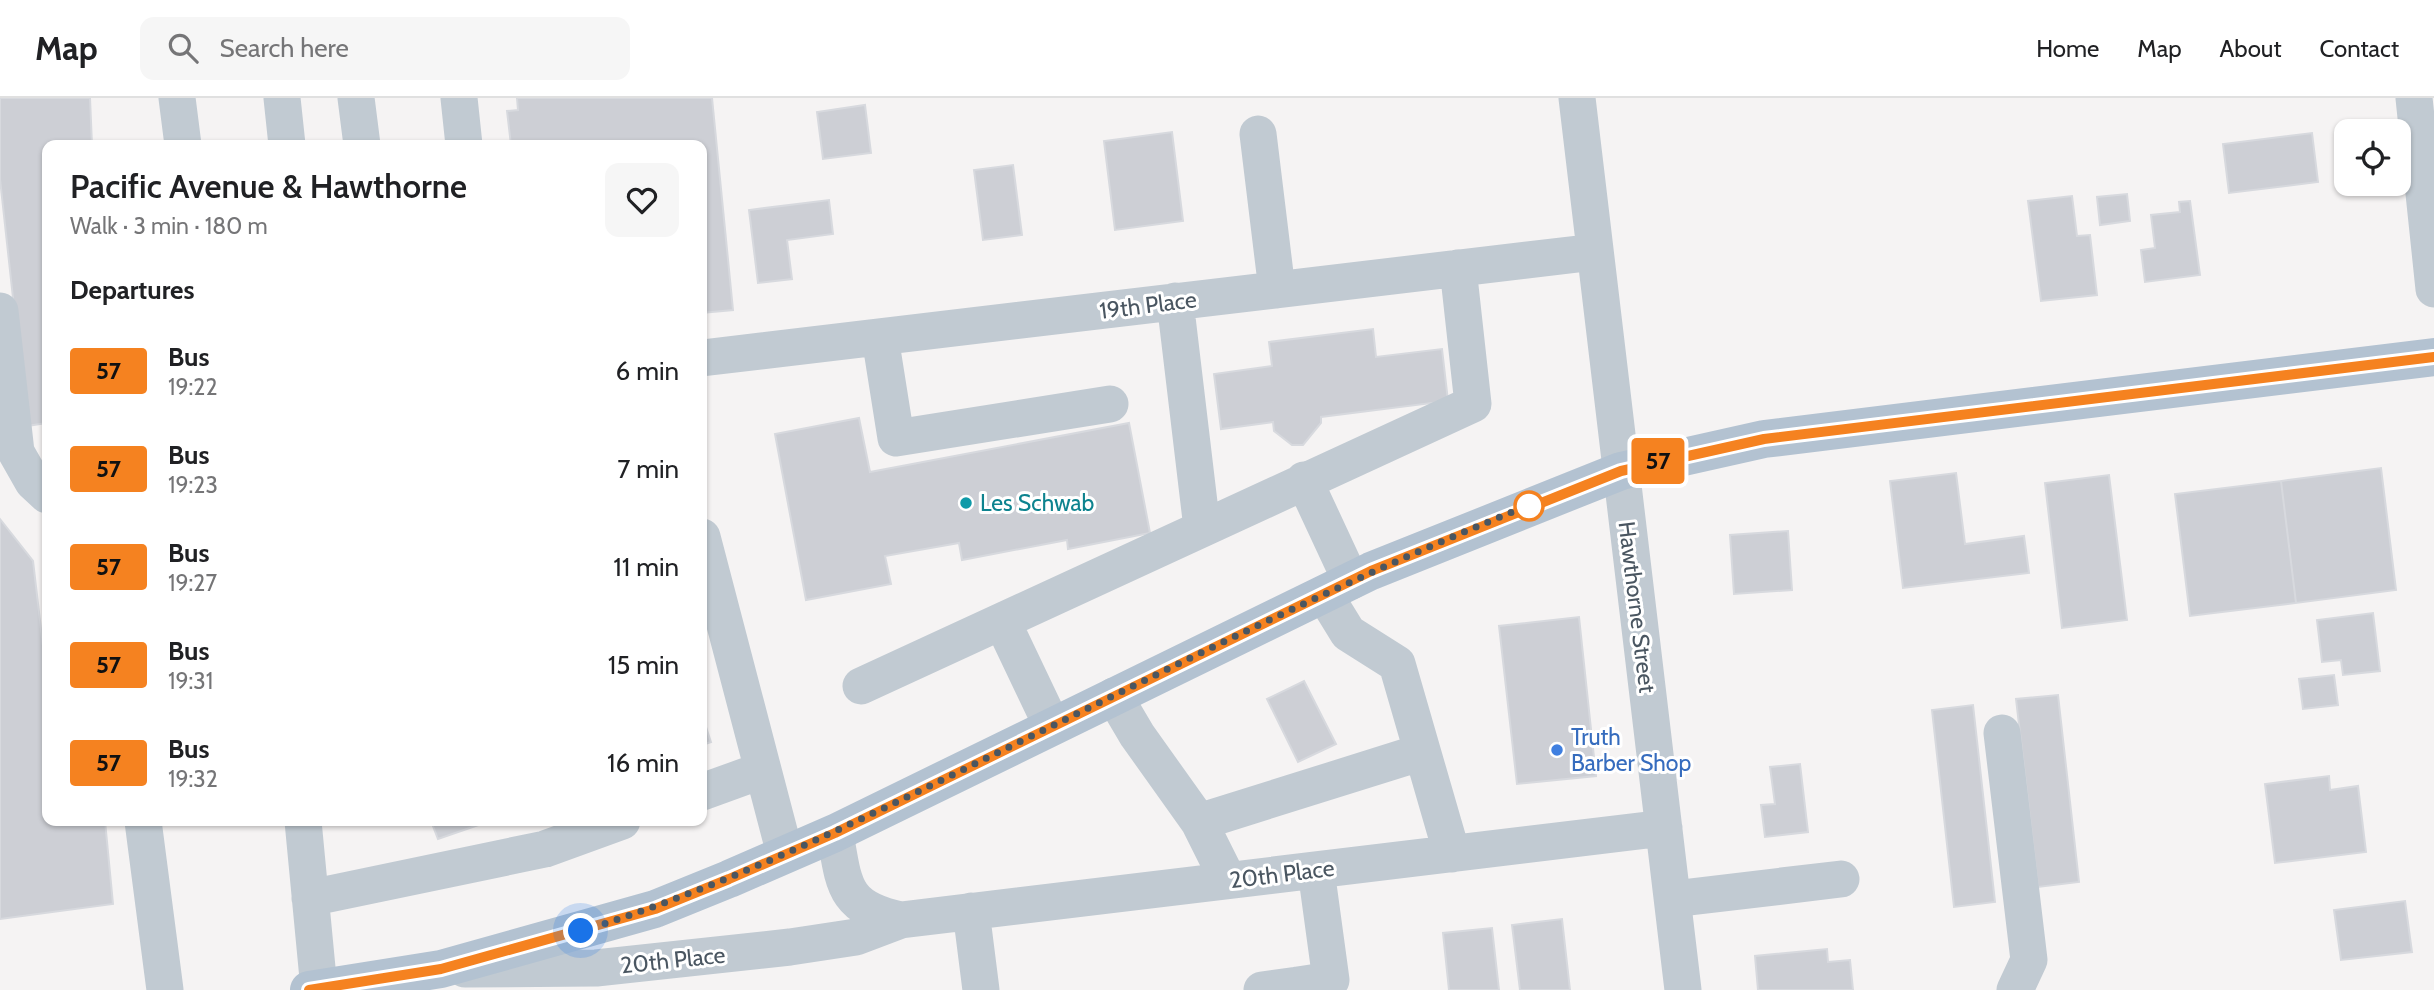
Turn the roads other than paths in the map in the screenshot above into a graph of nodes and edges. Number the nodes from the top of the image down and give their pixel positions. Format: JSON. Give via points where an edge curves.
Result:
{"nodes":[{"id":1,"x":177,"y":98,"type":"edge"},
{"id":2,"x":282,"y":98,"type":"edge"},
{"id":3,"x":356,"y":98,"type":"edge"},
{"id":4,"x":459,"y":98,"type":"edge"},
{"id":5,"x":1577,"y":98,"type":"edge"},
{"id":6,"x":2414,"y":98,"type":"edge"},
{"id":7,"x":1258,"y":134,"type":"dead end"},
{"id":8,"x":182,"y":140,"type":"edge"},
{"id":9,"x":286,"y":140,"type":"edge"},
{"id":10,"x":361,"y":140,"type":"edge"},
{"id":11,"x":463,"y":140,"type":"edge"},
{"id":12,"x":1595,"y":252,"type":"junction"},
{"id":13,"x":1458,"y":268,"type":"junction"},
{"id":14,"x":1278,"y":289,"type":"junction"},
{"id":15,"x":2434,"y":289,"type":"edge"},
{"id":16,"x":1175,"y":302,"type":"junction"},
{"id":17,"x":0,"y":311,"type":"edge"},
{"id":18,"x":880,"y":337,"type":"junction"},
{"id":19,"x":707,"y":357,"type":"edge"},
{"id":20,"x":2434,"y":358,"type":"edge"},
{"id":21,"x":1110,"y":404,"type":"dead end"},
{"id":22,"x":1621,"y":471,"type":"junction"},
{"id":23,"x":1304,"y":480,"type":"junction"},
{"id":24,"x":42,"y":490,"type":"edge"},
{"id":25,"x":1202,"y":528,"type":"junction"},
{"id":26,"x":707,"y":556,"type":"edge"},
{"id":27,"x":1337,"y":587,"type":"junction"},
{"id":28,"x":1002,"y":621,"type":"junction"},
{"id":29,"x":861,"y":686,"type":"dead end"},
{"id":30,"x":1114,"y":696,"type":"junction"},
{"id":31,"x":1052,"y":726,"type":"junction"},
{"id":32,"x":2002,"y":733,"type":"dead end"},
{"id":33,"x":1422,"y":752,"type":"junction"},
{"id":34,"x":763,"y":769,"type":"junction"},
{"id":35,"x":707,"y":790,"type":"edge"},
{"id":36,"x":1199,"y":822,"type":"junction"},
{"id":37,"x":145,"y":826,"type":"edge"},
{"id":38,"x":303,"y":826,"type":"edge"},
{"id":39,"x":608,"y":826,"type":"edge"},
{"id":40,"x":1664,"y":828,"type":"junction"},
{"id":41,"x":835,"y":833,"type":"junction"},
{"id":42,"x":1452,"y":853,"type":"junction"},
{"id":43,"x":785,"y":854,"type":"junction"},
{"id":44,"x":1316,"y":870,"type":"junction"},
{"id":45,"x":1841,"y":879,"type":"dead end"},
{"id":46,"x":1228,"y":880,"type":"junction"},
{"id":47,"x":310,"y":898,"type":"junction"},
{"id":48,"x":1673,"y":899,"type":"junction"},
{"id":49,"x":971,"y":911,"type":"junction"},
{"id":50,"x":901,"y":920,"type":"junction"},
{"id":51,"x":458,"y":976,"type":"edge"},
{"id":52,"x":1298,"y":988,"type":"edge"},
{"id":53,"x":314,"y":989,"type":"edge"},
{"id":54,"x":165,"y":990,"type":"edge"},
{"id":55,"x":981,"y":990,"type":"edge"},
{"id":56,"x":1262,"y":990,"type":"edge"},
{"id":57,"x":1683,"y":990,"type":"edge"},
{"id":58,"x":2015,"y":990,"type":"edge"}],
"edges":[{"from":1,"to":8,"type":"street"},
{"from":2,"to":9,"type":"street"},
{"from":3,"to":10,"type":"street"},
{"from":4,"to":11,"type":"street"},
{"from":5,"to":12,"type":"street","name":"Hawthorne Street"},
{"from":6,"to":15,"type":"street"},
{"from":7,"to":14,"type":"street"},
{"from":12,"to":13,"type":"street","name":"19th Place"},
{"from":12,"to":22,"type":"street","name":"Hawthorne Street"},
{"from":13,"to":14,"type":"street","name":"19th Place"},
{"from":13,"to":23,"type":"street","via":[[1472,404]]},
{"from":14,"to":16,"type":"street","name":"19th Place"},
{"from":16,"to":18,"type":"street","name":"19th Place"},
{"from":16,"to":25,"type":"street"},
{"from":17,"to":24,"type":"street","via":[[16,452]]},
{"from":18,"to":19,"type":"street","name":"19th Place"},
{"from":18,"to":21,"type":"street","via":[[895,438]]},
{"from":20,"to":22,"type":"main road","via":[[1764,439]]},
{"from":22,"to":27,"type":"main road"},
{"from":22,"to":40,"type":"street","name":"Hawthorne Street"},
{"from":23,"to":25,"type":"street"},
{"from":23,"to":27,"type":"street"},
{"from":25,"to":28,"type":"street"},
{"from":26,"to":34,"type":"street"},
{"from":27,"to":30,"type":"main road"},
{"from":27,"to":33,"type":"street","via":[[1348,633],[1397,664]]},
{"from":28,"to":29,"type":"street"},
{"from":28,"to":31,"type":"street"},
{"from":30,"to":31,"type":"main road"},
{"from":30,"to":36,"type":"street"},
{"from":31,"to":41,"type":"main road"},
{"from":32,"to":58,"type":"street","via":[[2029,960]]},
{"from":33,"to":36,"type":"street"},
{"from":33,"to":42,"type":"street"},
{"from":34,"to":35,"type":"street"},
{"from":34,"to":43,"type":"street"},
{"from":36,"to":46,"type":"street"},
{"from":37,"to":54,"type":"street"},
{"from":38,"to":47,"type":"street"},
{"from":39,"to":47,"type":"street","via":[[545,849]]},
{"from":40,"to":42,"type":"street","name":"20th Place"},
{"from":40,"to":48,"type":"street","name":"Hawthorne Street"},
{"from":41,"to":43,"type":"main road"},
{"from":41,"to":50,"type":"street","name":"20th Place","via":[[849,891],[873,914]]},
{"from":42,"to":44,"type":"street","name":"20th Place"},
{"from":43,"to":51,"type":"main road","via":[[655,909]]},
{"from":44,"to":46,"type":"street","name":"20th Place"},
{"from":44,"to":52,"type":"street","via":[[1331,981]]},
{"from":45,"to":48,"type":"street"},
{"from":46,"to":49,"type":"street","name":"20th Place"},
{"from":47,"to":53,"type":"street"},
{"from":48,"to":57,"type":"street","name":"Hawthorne Street"},
{"from":49,"to":50,"type":"street","name":"20th Place"},
{"from":49,"to":55,"type":"street"},
{"from":50,"to":51,"type":"street","name":"20th Place","via":[[856,937],[776,949],[596,968]]},
{"from":51,"to":53,"type":"main road"},
{"from":52,"to":56,"type":"street"}]}
